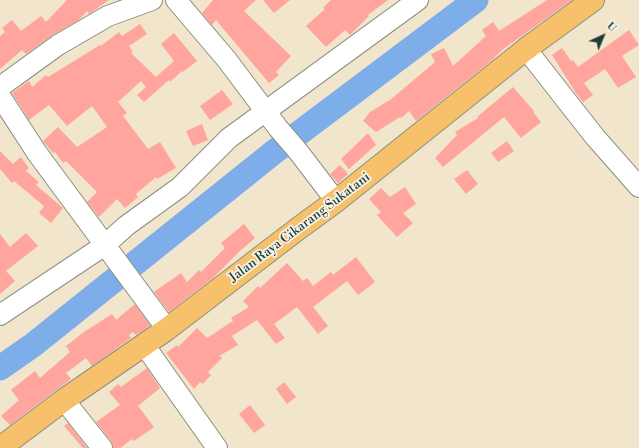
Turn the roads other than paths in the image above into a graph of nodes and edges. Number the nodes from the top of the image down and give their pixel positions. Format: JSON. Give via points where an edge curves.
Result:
{"nodes":[{"id":1,"x":152,"y":0,"type":"edge"},
{"id":2,"x":176,"y":0,"type":"edge"},
{"id":3,"x":418,"y":0,"type":"edge"},
{"id":4,"x":593,"y":0,"type":"edge"},
{"id":5,"x":526,"y":48,"type":"junction"},
{"id":6,"x":0,"y":87,"type":"edge"},
{"id":7,"x":0,"y":96,"type":"edge"},
{"id":8,"x":266,"y":112,"type":"junction"},
{"id":9,"x":639,"y":187,"type":"edge"},
{"id":10,"x":336,"y":201,"type":"junction"},
{"id":11,"x":107,"y":247,"type":"junction"},
{"id":12,"x":0,"y":315,"type":"edge"},
{"id":13,"x":168,"y":329,"type":"junction"},
{"id":14,"x":144,"y":346,"type":"junction"},
{"id":15,"x":64,"y":400,"type":"junction"},
{"id":16,"x":0,"y":448,"type":"edge"},
{"id":17,"x":102,"y":448,"type":"edge"},
{"id":18,"x":217,"y":448,"type":"edge"}],
"edges":[{"from":1,"to":6,"type":"street","via":[[108,16],[58,45]]},
{"from":2,"to":8,"type":"street","via":[[227,60]]},
{"from":3,"to":8,"type":"street"},
{"from":4,"to":5,"type":"main road","name":"Jalan Raya Cikarang Sukatani"},
{"from":5,"to":9,"type":"street","via":[[595,137]]},
{"from":5,"to":10,"type":"main road","name":"Jalan Raya Cikarang Sukatani"},
{"from":7,"to":11,"type":"street","via":[[37,153]]},
{"from":8,"to":10,"type":"street"},
{"from":8,"to":11,"type":"street","via":[[229,138],[180,187],[126,226]]},
{"from":10,"to":13,"type":"main road","name":"Jalan Raya Cikarang Sukatani"},
{"from":11,"to":12,"type":"street"},
{"from":11,"to":13,"type":"street"},
{"from":13,"to":14,"type":"main road","name":"Jalan Raya Cikarang Sukatani"},
{"from":14,"to":15,"type":"main road","name":"Jalan Raya Cikarang Sukatani"},
{"from":14,"to":18,"type":"street"},
{"from":15,"to":16,"type":"main road","name":"Jalan Raya Cikarang Sukatani"},
{"from":15,"to":17,"type":"street"}]}
